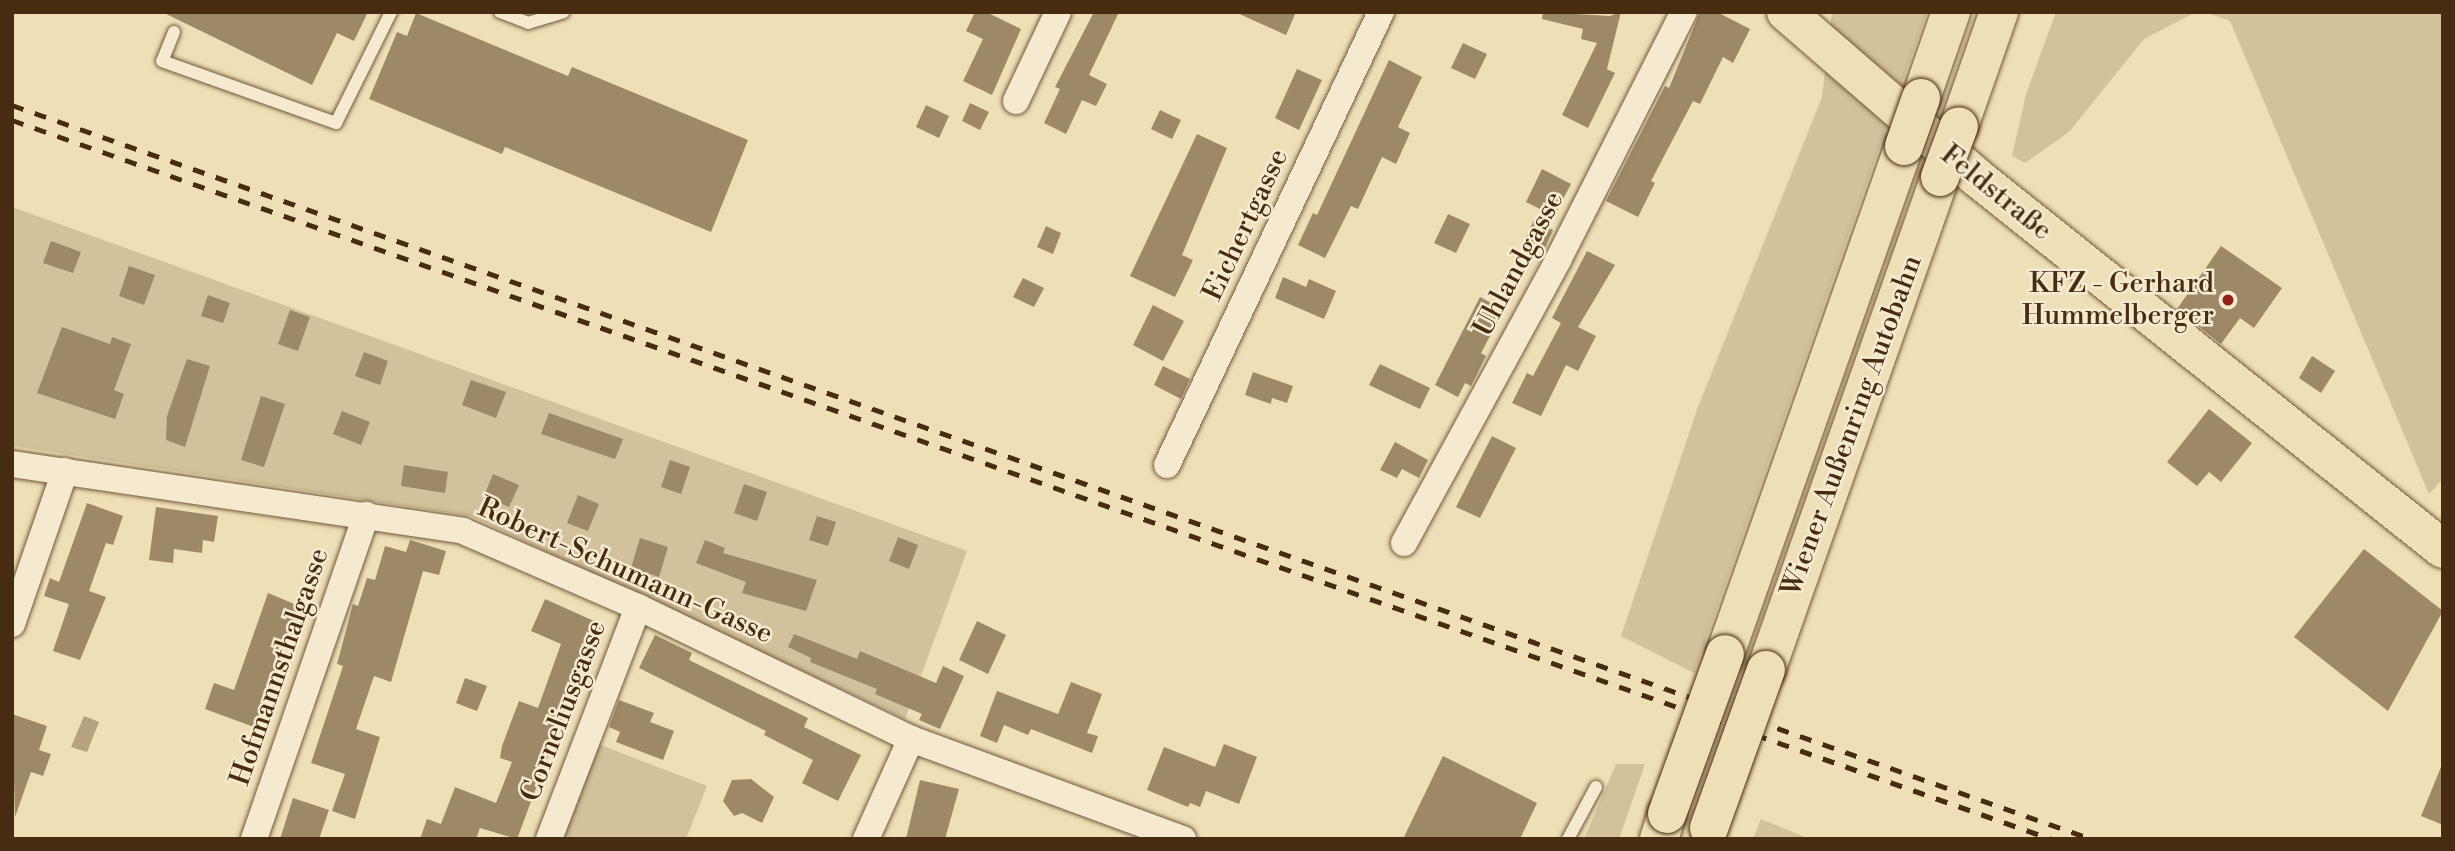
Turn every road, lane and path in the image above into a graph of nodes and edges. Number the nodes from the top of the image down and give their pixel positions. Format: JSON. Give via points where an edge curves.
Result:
{"nodes":[{"id":1,"x":391,"y":12,"type":"edge"},
{"id":2,"x":500,"y":12,"type":"edge"},
{"id":3,"x":563,"y":12,"type":"edge"},
{"id":4,"x":1058,"y":12,"type":"edge"},
{"id":5,"x":1381,"y":12,"type":"edge"},
{"id":6,"x":1684,"y":12,"type":"edge"},
{"id":7,"x":1786,"y":12,"type":"edge"},
{"id":8,"x":1951,"y":12,"type":"edge"},
{"id":9,"x":1998,"y":12,"type":"edge"},
{"id":10,"x":174,"y":32,"type":"dead end"},
{"id":11,"x":1016,"y":101,"type":"dead end"},
{"id":12,"x":12,"y":464,"type":"edge"},
{"id":13,"x":1167,"y":465,"type":"dead end"},
{"id":14,"x":65,"y":471,"type":"junction"},
{"id":15,"x":366,"y":515,"type":"junction"},
{"id":16,"x":2437,"y":533,"type":"edge"},
{"id":17,"x":1404,"y":543,"type":"dead end"},
{"id":18,"x":638,"y":607,"type":"junction"},
{"id":19,"x":12,"y":624,"type":"edge"},
{"id":20,"x":911,"y":739,"type":"junction"},
{"id":21,"x":1596,"y":787,"type":"dead end"},
{"id":22,"x":1663,"y":826,"type":"edge"},
{"id":23,"x":1707,"y":833,"type":"edge"},
{"id":24,"x":254,"y":839,"type":"edge"},
{"id":25,"x":549,"y":839,"type":"edge"},
{"id":26,"x":866,"y":839,"type":"edge"},
{"id":27,"x":1183,"y":839,"type":"edge"},
{"id":28,"x":1568,"y":839,"type":"edge"}],
"edges":[{"from":1,"to":10,"type":"lane","via":[[336,123],[162,61]]},
{"from":2,"to":3,"type":"lane","via":[[528,23]]},
{"from":4,"to":11,"type":"street"},
{"from":5,"to":13,"type":"street","name":"Eichertgasse"},
{"from":6,"to":17,"type":"street","name":"Uhlandgasse","via":[[1564,248]]},
{"from":7,"to":16,"type":"main road","name":"Feldstraße","via":[[1975,176]]},
{"from":8,"to":22,"type":"main road","name":"Wiener Außenring Autobahn","bridge":true},
{"from":9,"to":23,"type":"main road","name":"Wiener Außenring Autobahn","bridge":true},
{"from":12,"to":14,"type":"street","name":"Robert-Schumann-Gasse"},
{"from":14,"to":15,"type":"street","name":"Robert-Schumann-Gasse"},
{"from":14,"to":19,"type":"street"},
{"from":15,"to":18,"type":"street","name":"Robert-Schumann-Gasse","via":[[463,531]]},
{"from":15,"to":24,"type":"street","name":"Hofmannsthalgasse"},
{"from":18,"to":20,"type":"street","name":"Robert-Schumann-Gasse"},
{"from":18,"to":25,"type":"street","name":"Corneliusgasse"},
{"from":20,"to":26,"type":"street"},
{"from":20,"to":27,"type":"street","name":"Robert-Schumann-Gasse"},
{"from":21,"to":28,"type":"lane"}]}
